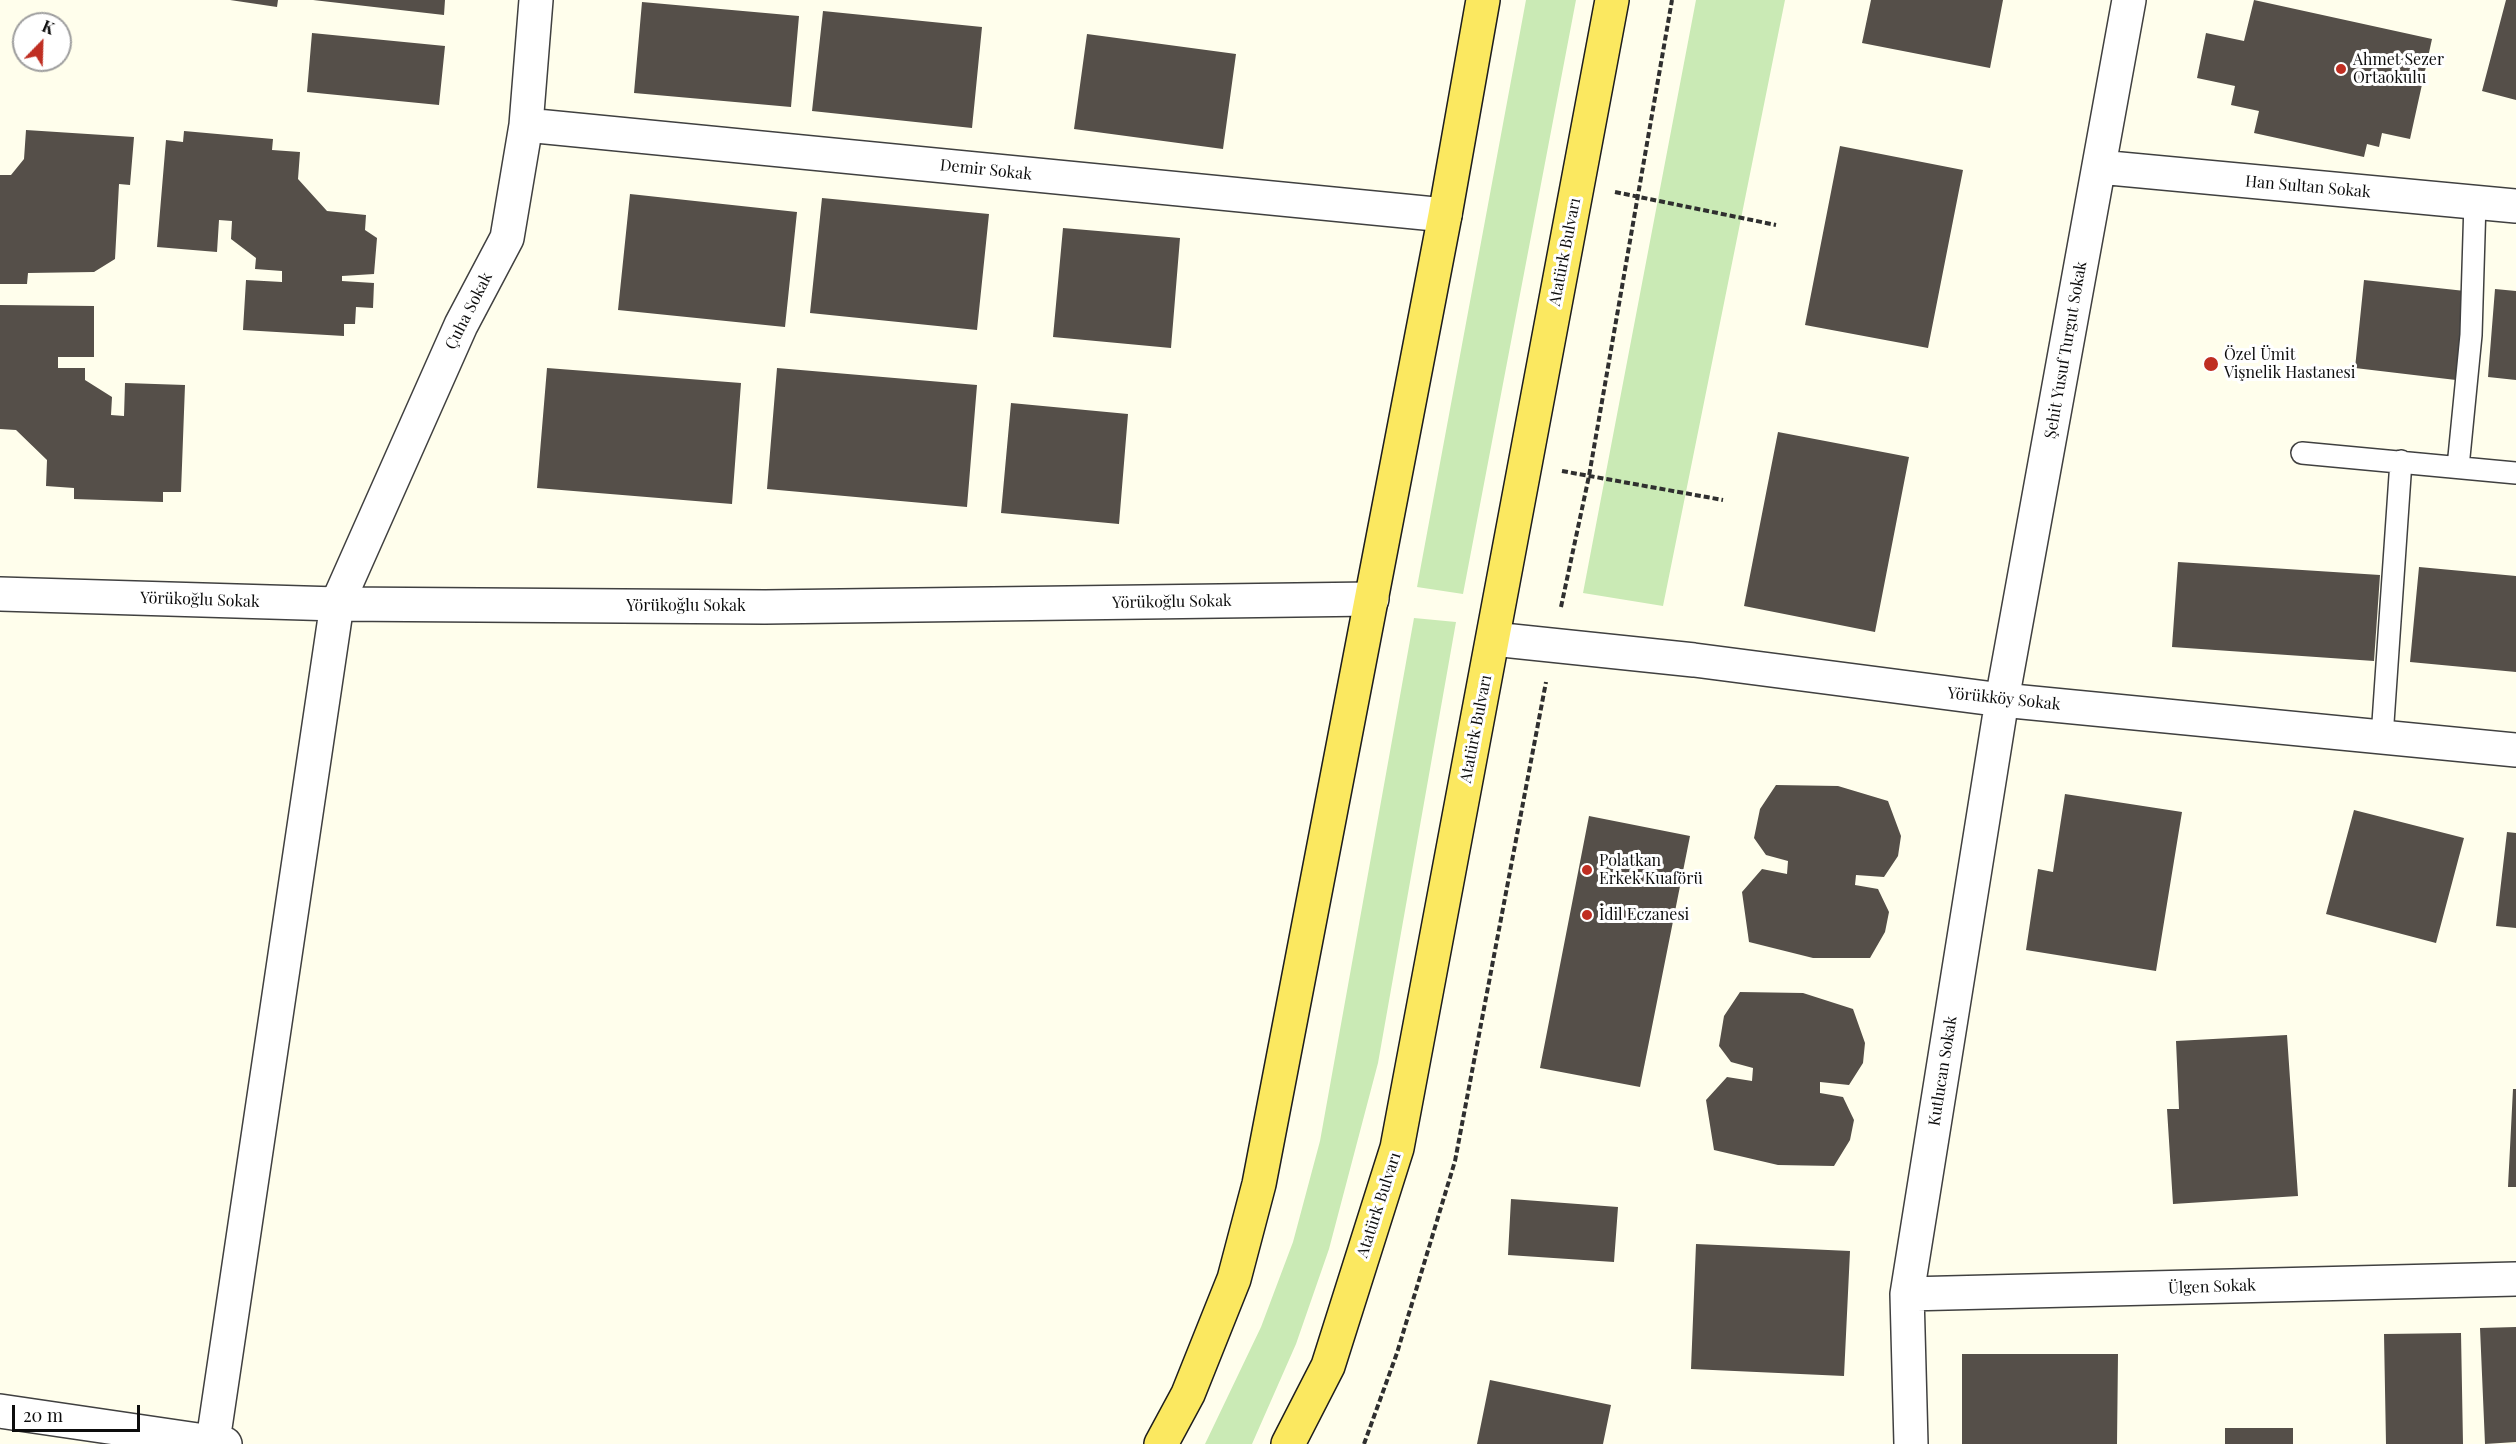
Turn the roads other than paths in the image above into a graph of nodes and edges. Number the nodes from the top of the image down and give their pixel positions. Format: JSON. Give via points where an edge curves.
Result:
{"nodes":[{"id":1,"x":536,"y":0,"type":"edge"},
{"id":2,"x":1483,"y":0,"type":"edge"},
{"id":3,"x":1612,"y":0,"type":"edge"},
{"id":4,"x":2129,"y":0,"type":"edge"},
{"id":5,"x":526,"y":125,"type":"junction"},
{"id":6,"x":2099,"y":167,"type":"junction"},
{"id":7,"x":2475,"y":202,"type":"junction"},
{"id":8,"x":2516,"y":206,"type":"edge"},
{"id":9,"x":1445,"y":215,"type":"junction"},
{"id":10,"x":2302,"y":453,"type":"dead end"},
{"id":11,"x":2401,"y":461,"type":"junction"},
{"id":12,"x":2458,"y":467,"type":"junction"},
{"id":13,"x":2516,"y":472,"type":"edge"},
{"id":14,"x":0,"y":594,"type":"edge"},
{"id":15,"x":1372,"y":599,"type":"junction"},
{"id":16,"x":337,"y":604,"type":"junction"},
{"id":17,"x":1493,"y":639,"type":"junction"},
{"id":18,"x":2002,"y":700,"type":"junction"},
{"id":19,"x":2382,"y":737,"type":"junction"},
{"id":20,"x":2516,"y":750,"type":"edge"},
{"id":21,"x":2516,"y":1279,"type":"edge"},
{"id":22,"x":1907,"y":1294,"type":"junction"},
{"id":23,"x":0,"y":1411,"type":"edge"},
{"id":24,"x":219,"y":1442,"type":"edge"},
{"id":25,"x":1161,"y":1444,"type":"edge"},
{"id":26,"x":1288,"y":1444,"type":"edge"},
{"id":27,"x":1911,"y":1444,"type":"edge"}],
"edges":[{"from":1,"to":5,"type":"street","name":"Çuha Sokak"},
{"from":2,"to":9,"type":"main road"},
{"from":3,"to":17,"type":"main road","name":"Atatürk Bulvarı"},
{"from":4,"to":6,"type":"street","name":"Şehit Yusuf Turgut Sokak"},
{"from":5,"to":9,"type":"street","name":"Demir Sokak"},
{"from":5,"to":16,"type":"street","name":"Çuha Sokak","via":[[507,238],[460,325]]},
{"from":6,"to":7,"type":"street","name":"Han Sultan Sokak"},
{"from":6,"to":18,"type":"street","name":"Şehit Yusuf Turgut Sokak"},
{"from":7,"to":8,"type":"street","name":"Han Sultan Sokak"},
{"from":7,"to":12,"type":"lane","via":[[2471,335]]},
{"from":9,"to":15,"type":"main road"},
{"from":10,"to":11,"type":"lane"},
{"from":11,"to":12,"type":"lane"},
{"from":11,"to":19,"type":"lane"},
{"from":12,"to":13,"type":"lane"},
{"from":14,"to":16,"type":"street","name":"Yörükoğlu Sokak"},
{"from":15,"to":16,"type":"street","name":"Yörükoğlu Sokak","via":[[765,607]]},
{"from":15,"to":25,"type":"main road","via":[[1259,1184],[1234,1279],[1188,1394]]},
{"from":16,"to":24,"type":"street","name":"Çuha Sokak"},
{"from":17,"to":18,"type":"street","name":"Yörükköy Sokak"},
{"from":17,"to":26,"type":"main road","name":"Atatürk Bulvarı","via":[[1397,1148],[1328,1366]]},
{"from":18,"to":19,"type":"street","name":"Yörükköy Sokak"},
{"from":18,"to":22,"type":"street","name":"Kutlucan Sokak"},
{"from":19,"to":20,"type":"street","name":"Yörükköy Sokak"},
{"from":21,"to":22,"type":"street","name":"Ülgen Sokak"},
{"from":22,"to":27,"type":"street","name":"Kutlucan Sokak"},
{"from":23,"to":24,"type":"street"}]}
